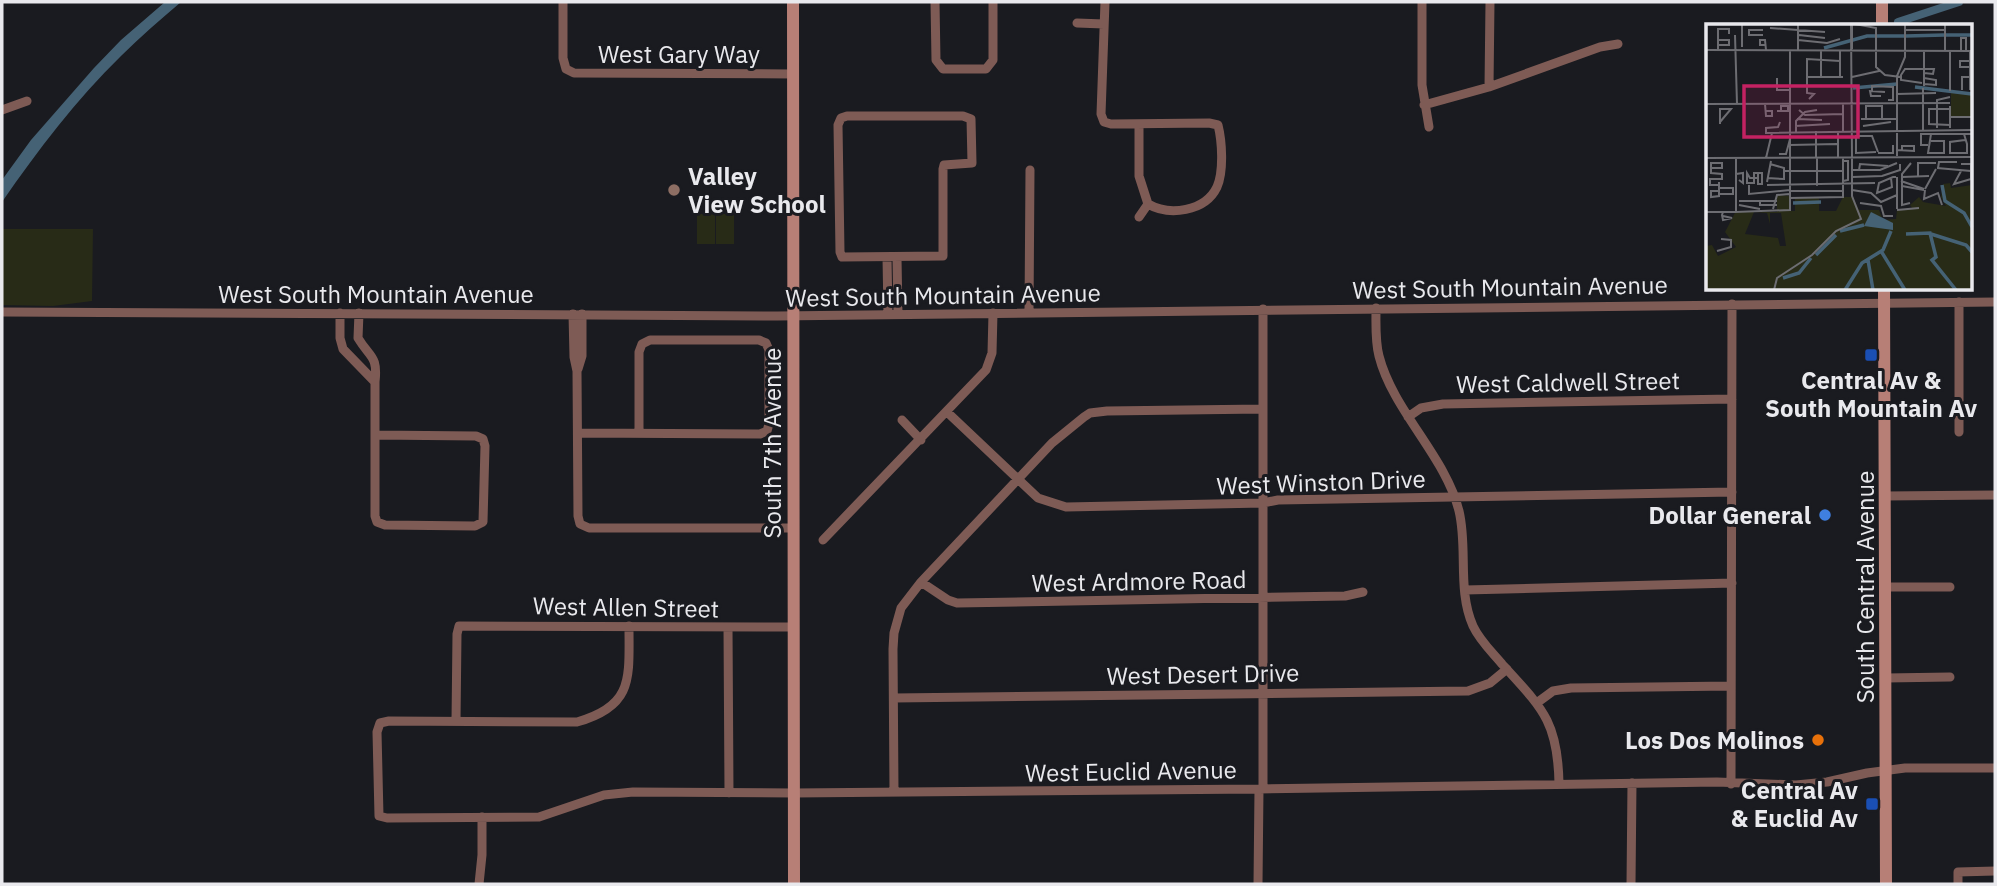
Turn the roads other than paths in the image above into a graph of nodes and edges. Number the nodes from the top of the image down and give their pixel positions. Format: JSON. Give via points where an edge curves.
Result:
{"nodes":[{"id":1,"x":563,"y":2,"type":"edge"},
{"id":2,"x":793,"y":2,"type":"edge"},
{"id":3,"x":935,"y":2,"type":"edge"},
{"id":4,"x":993,"y":2,"type":"edge"},
{"id":5,"x":1105,"y":2,"type":"edge"},
{"id":6,"x":1422,"y":2,"type":"edge"},
{"id":7,"x":1490,"y":2,"type":"edge"},
{"id":8,"x":1882,"y":2,"type":"edge"},
{"id":9,"x":1077,"y":23,"type":"dead end"},
{"id":10,"x":1104,"y":24,"type":"junction"},
{"id":11,"x":1882,"y":24,"type":"edge"},
{"id":12,"x":1618,"y":44,"type":"dead end"},
{"id":13,"x":793,"y":74,"type":"junction"},
{"id":14,"x":1489,"y":87,"type":"junction"},
{"id":15,"x":27,"y":102,"type":"dead end"},
{"id":16,"x":1423,"y":105,"type":"junction"},
{"id":17,"x":2,"y":110,"type":"edge"},
{"id":18,"x":1139,"y":124,"type":"junction"},
{"id":19,"x":1429,"y":127,"type":"dead end"},
{"id":20,"x":1030,"y":170,"type":"dead end"},
{"id":21,"x":1148,"y":204,"type":"junction"},
{"id":22,"x":1139,"y":217,"type":"dead end"},
{"id":23,"x":892,"y":258,"type":"junction"},
{"id":24,"x":1884,"y":290,"type":"edge"},
{"id":25,"x":1959,"y":302,"type":"junction"},
{"id":26,"x":1995,"y":302,"type":"edge"},
{"id":27,"x":1884,"y":303,"type":"junction"},
{"id":28,"x":1732,"y":304,"type":"junction"},
{"id":29,"x":1376,"y":308,"type":"junction"},
{"id":30,"x":1263,"y":309,"type":"junction"},
{"id":31,"x":2,"y":312,"type":"edge"},
{"id":32,"x":340,"y":313,"type":"junction"},
{"id":33,"x":359,"y":313,"type":"junction"},
{"id":34,"x":993,"y":313,"type":"junction"},
{"id":35,"x":1029,"y":313,"type":"junction"},
{"id":36,"x":578,"y":314,"type":"junction"},
{"id":37,"x":893,"y":314,"type":"junction"},
{"id":38,"x":793,"y":316,"type":"junction"},
{"id":39,"x":359,"y":342,"type":"junction"},
{"id":40,"x":345,"y":352,"type":"junction"},
{"id":41,"x":375,"y":383,"type":"junction"},
{"id":42,"x":1732,"y":399,"type":"junction"},
{"id":43,"x":1262,"y":409,"type":"junction"},
{"id":44,"x":947,"y":412,"type":"junction"},
{"id":45,"x":1408,"y":417,"type":"junction"},
{"id":46,"x":902,"y":420,"type":"dead end"},
{"id":47,"x":1959,"y":432,"type":"dead end"},
{"id":48,"x":578,"y":433,"type":"junction"},
{"id":49,"x":639,"y":433,"type":"junction"},
{"id":50,"x":376,"y":435,"type":"junction"},
{"id":51,"x":921,"y":440,"type":"junction"},
{"id":52,"x":1017,"y":481,"type":"junction"},
{"id":53,"x":1732,"y":492,"type":"junction"},
{"id":54,"x":1995,"y":495,"type":"edge"},
{"id":55,"x":1455,"y":496,"type":"junction"},
{"id":56,"x":1885,"y":496,"type":"junction"},
{"id":57,"x":1263,"y":503,"type":"junction"},
{"id":58,"x":794,"y":528,"type":"junction"},
{"id":59,"x":822,"y":540,"type":"dead end"},
{"id":60,"x":921,"y":582,"type":"junction"},
{"id":61,"x":1732,"y":583,"type":"junction"},
{"id":62,"x":1886,"y":587,"type":"junction"},
{"id":63,"x":1950,"y":587,"type":"dead end"},
{"id":64,"x":1465,"y":590,"type":"junction"},
{"id":65,"x":1363,"y":592,"type":"dead end"},
{"id":66,"x":1263,"y":598,"type":"junction"},
{"id":67,"x":629,"y":626,"type":"junction"},
{"id":68,"x":728,"y":627,"type":"junction"},
{"id":69,"x":794,"y":627,"type":"junction"},
{"id":70,"x":1507,"y":669,"type":"junction"},
{"id":71,"x":1950,"y":677,"type":"dead end"},
{"id":72,"x":1886,"y":678,"type":"junction"},
{"id":73,"x":1731,"y":687,"type":"junction"},
{"id":74,"x":1263,"y":692,"type":"junction"},
{"id":75,"x":894,"y":698,"type":"junction"},
{"id":76,"x":1538,"y":702,"type":"junction"},
{"id":77,"x":456,"y":721,"type":"junction"},
{"id":78,"x":1995,"y":768,"type":"edge"},
{"id":79,"x":1886,"y":770,"type":"junction"},
{"id":80,"x":1632,"y":783,"type":"junction"},
{"id":81,"x":1559,"y":784,"type":"junction"},
{"id":82,"x":1731,"y":784,"type":"junction"},
{"id":83,"x":1261,"y":789,"type":"junction"},
{"id":84,"x":894,"y":792,"type":"junction"},
{"id":85,"x":729,"y":793,"type":"junction"},
{"id":86,"x":794,"y":793,"type":"junction"},
{"id":87,"x":482,"y":817,"type":"junction"},
{"id":88,"x":1995,"y":871,"type":"edge"},
{"id":89,"x":479,"y":884,"type":"edge"},
{"id":90,"x":794,"y":884,"type":"edge"},
{"id":91,"x":1258,"y":884,"type":"edge"},
{"id":92,"x":1631,"y":884,"type":"edge"},
{"id":93,"x":1886,"y":884,"type":"edge"},
{"id":94,"x":1958,"y":884,"type":"edge"}],
"edges":[{"from":1,"to":13,"type":"street","name":"West Gary Way","via":[[563,58],[565,69],[574,73]]},
{"from":2,"to":13,"type":"street","name":"South 7th Avenue"},
{"from":3,"to":4,"type":"street","via":[[938,65],[986,69],[993,60]]},
{"from":5,"to":10,"type":"street"},
{"from":6,"to":16,"type":"street"},
{"from":7,"to":14,"type":"street"},
{"from":8,"to":11,"type":"street"},
{"from":9,"to":10,"type":"street"},
{"from":10,"to":18,"type":"street","via":[[1101,114],[1104,122]]},
{"from":12,"to":14,"type":"street"},
{"from":13,"to":38,"type":"street","name":"South 7th Avenue"},
{"from":14,"to":16,"type":"street"},
{"from":15,"to":17,"type":"street"},
{"from":16,"to":19,"type":"street"},
{"from":18,"to":21,"type":"street","via":[[1139,176]]},
{"from":18,"to":21,"type":"street","via":[[1218,125],[1220,132],[1219,178],[1212,194],[1181,210],[1160,210]]},
{"from":20,"to":35,"type":"street"},
{"from":21,"to":22,"type":"street"},
{"from":23,"to":23,"type":"street","via":[[842,257],[840,252],[841,118],[971,119],[972,163],[951,163],[943,169],[943,256]]},
{"from":23,"to":37,"type":"street"},
{"from":24,"to":27,"type":"street","name":"South Central Avenue"},
{"from":25,"to":26,"type":"street","name":"West South Mountain Avenue"},
{"from":25,"to":27,"type":"street","name":"West South Mountain Avenue"},
{"from":25,"to":47,"type":"street"},
{"from":27,"to":28,"type":"street","name":"West South Mountain Avenue"},
{"from":27,"to":56,"type":"street","name":"South Central Avenue"},
{"from":28,"to":29,"type":"street","name":"West South Mountain Avenue"},
{"from":28,"to":42,"type":"street"},
{"from":29,"to":30,"type":"street","name":"West South Mountain Avenue"},
{"from":29,"to":45,"type":"street","via":[[1379,358]]},
{"from":30,"to":35,"type":"street","name":"West South Mountain Avenue"},
{"from":30,"to":43,"type":"street"},
{"from":31,"to":32,"type":"street","name":"West South Mountain Avenue"},
{"from":32,"to":33,"type":"street","name":"West South Mountain Avenue"},
{"from":32,"to":40,"type":"street"},
{"from":33,"to":36,"type":"street","name":"West South Mountain Avenue"},
{"from":33,"to":39,"type":"street"},
{"from":34,"to":35,"type":"street","name":"West South Mountain Avenue"},
{"from":34,"to":37,"type":"street","name":"West South Mountain Avenue"},
{"from":34,"to":44,"type":"street","via":[[989,367]]},
{"from":36,"to":38,"type":"street","name":"West South Mountain Avenue"},
{"from":36,"to":48,"type":"street","via":[[582,356]]},
{"from":37,"to":38,"type":"street","name":"West South Mountain Avenue"},
{"from":38,"to":58,"type":"street","name":"South 7th Avenue"},
{"from":39,"to":40,"type":"street"},
{"from":39,"to":41,"type":"street","via":[[376,363]]},
{"from":40,"to":41,"type":"street"},
{"from":41,"to":50,"type":"street"},
{"from":42,"to":45,"type":"street","name":"West Caldwell Street","via":[[1443,404],[1422,408]]},
{"from":42,"to":53,"type":"street"},
{"from":43,"to":52,"type":"street","via":[[1090,414],[1052,443]]},
{"from":43,"to":57,"type":"street"},
{"from":44,"to":51,"type":"street"},
{"from":44,"to":52,"type":"street","name":"West Winston Drive"},
{"from":45,"to":55,"type":"street"},
{"from":46,"to":51,"type":"street"},
{"from":48,"to":49,"type":"street"},
{"from":48,"to":58,"type":"street","via":[[578,516],[580,524],[589,528]]},
{"from":49,"to":49,"type":"street","via":[[642,344],[650,340],[766,343],[766,431]]},
{"from":50,"to":50,"type":"street","via":[[483,439],[485,519],[481,524],[377,522]]},
{"from":51,"to":59,"type":"street"},
{"from":52,"to":57,"type":"street","name":"West Winston Drive","via":[[1038,498],[1066,507]]},
{"from":52,"to":60,"type":"street"},
{"from":53,"to":55,"type":"street","name":"West Winston Drive"},
{"from":53,"to":61,"type":"street"},
{"from":54,"to":56,"type":"street"},
{"from":55,"to":57,"type":"street","name":"West Winston Drive"},
{"from":55,"to":64,"type":"street","via":[[1462,527]]},
{"from":56,"to":62,"type":"street","name":"South Central Avenue"},
{"from":57,"to":66,"type":"street"},
{"from":58,"to":69,"type":"street","name":"South 7th Avenue"},
{"from":60,"to":66,"type":"street","name":"West Ardmore Road","via":[[957,603]]},
{"from":60,"to":75,"type":"street","via":[[897,620]]},
{"from":61,"to":64,"type":"street"},
{"from":61,"to":73,"type":"street"},
{"from":62,"to":63,"type":"street"},
{"from":62,"to":72,"type":"street","name":"South Central Avenue"},
{"from":64,"to":70,"type":"street","via":[[1473,626]]},
{"from":65,"to":66,"type":"street","name":"West Ardmore Road"},
{"from":66,"to":74,"type":"street"},
{"from":67,"to":68,"type":"street","name":"West Allen Street"},
{"from":67,"to":77,"type":"street","via":[[625,685],[607,712],[577,722]]},
{"from":67,"to":77,"type":"street","name":"West Allen Street","via":[[459,626]]},
{"from":68,"to":69,"type":"street","name":"West Allen Street"},
{"from":68,"to":85,"type":"street"},
{"from":69,"to":86,"type":"street","name":"South 7th Avenue"},
{"from":70,"to":74,"type":"street","name":"West Desert Drive","via":[[1490,683],[1468,691]]},
{"from":70,"to":76,"type":"street"},
{"from":71,"to":72,"type":"street"},
{"from":72,"to":79,"type":"street","name":"South Central Avenue"},
{"from":73,"to":76,"type":"street","via":[[1571,688],[1553,691]]},
{"from":73,"to":82,"type":"street"},
{"from":74,"to":75,"type":"street","name":"West Desert Drive"},
{"from":74,"to":83,"type":"street"},
{"from":75,"to":84,"type":"street"},
{"from":76,"to":81,"type":"street","via":[[1556,746]]},
{"from":77,"to":87,"type":"street","name":"West Euclid Avenue","via":[[380,723],[379,816]]},
{"from":78,"to":79,"type":"street","name":"West Euclid Avenue"},
{"from":79,"to":82,"type":"street","name":"West Euclid Avenue","via":[[1818,783]]},
{"from":79,"to":93,"type":"street","name":"South Central Avenue"},
{"from":80,"to":81,"type":"street","name":"West Euclid Avenue"},
{"from":80,"to":82,"type":"street","name":"West Euclid Avenue"},
{"from":80,"to":92,"type":"street"},
{"from":81,"to":83,"type":"street","name":"West Euclid Avenue"},
{"from":83,"to":84,"type":"street","name":"West Euclid Avenue"},
{"from":83,"to":91,"type":"street"},
{"from":84,"to":86,"type":"street","name":"West Euclid Avenue"},
{"from":85,"to":86,"type":"street","name":"West Euclid Avenue"},
{"from":85,"to":87,"type":"street","name":"West Euclid Avenue","via":[[617,793],[539,817]]},
{"from":86,"to":90,"type":"street","name":"South 7th Avenue"},
{"from":87,"to":89,"type":"street"},
{"from":88,"to":94,"type":"street","via":[[1958,872]]}]}
